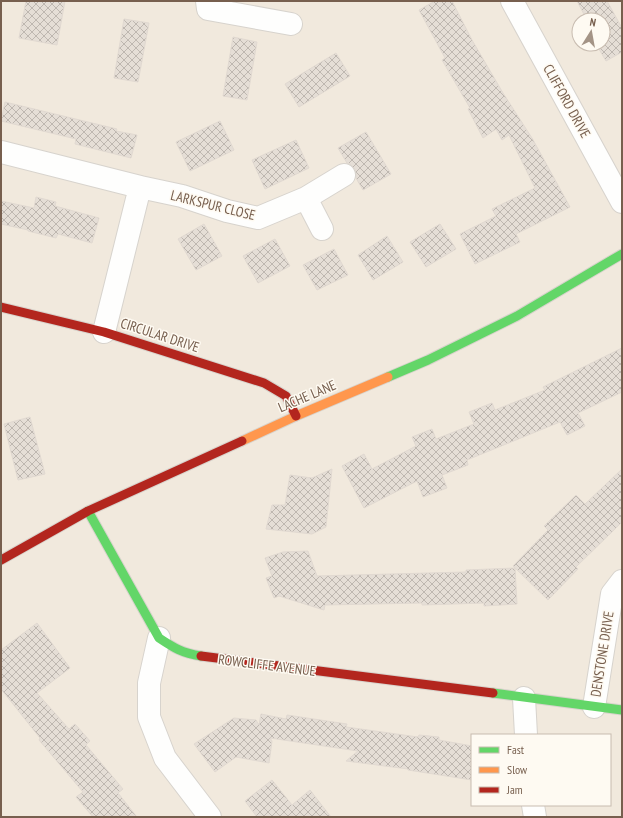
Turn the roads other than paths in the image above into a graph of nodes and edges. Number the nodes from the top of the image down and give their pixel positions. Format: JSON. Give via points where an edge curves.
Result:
{"nodes":[{"id":1,"x":206,"y":1,"type":"edge"},
{"id":2,"x":512,"y":1,"type":"edge"},
{"id":3,"x":291,"y":24,"type":"dead end"},
{"id":4,"x":1,"y":152,"type":"edge"},
{"id":5,"x":344,"y":175,"type":"dead end"},
{"id":6,"x":140,"y":187,"type":"junction"},
{"id":7,"x":306,"y":198,"type":"junction"},
{"id":8,"x":622,"y":202,"type":"edge"},
{"id":9,"x":322,"y":229,"type":"dead end"},
{"id":10,"x":622,"y":254,"type":"edge"},
{"id":11,"x":1,"y":307,"type":"edge"},
{"id":12,"x":104,"y":332,"type":"junction"},
{"id":13,"x":296,"y":416,"type":"junction"},
{"id":14,"x":88,"y":511,"type":"junction"},
{"id":15,"x":1,"y":560,"type":"edge"},
{"id":16,"x":622,"y":581,"type":"edge"},
{"id":17,"x":159,"y":638,"type":"junction"},
{"id":18,"x":524,"y":698,"type":"junction"},
{"id":19,"x":594,"y":707,"type":"junction"},
{"id":20,"x":622,"y":710,"type":"edge"},
{"id":21,"x":526,"y":734,"type":"edge"},
{"id":22,"x":533,"y":806,"type":"edge"},
{"id":23,"x":210,"y":817,"type":"edge"},
{"id":24,"x":535,"y":817,"type":"edge"}],
"edges":[{"from":1,"to":3,"type":"street","via":[[208,9]]},
{"from":2,"to":8,"type":"street","name":"CLIFFORD DRIVE"},
{"from":4,"to":6,"type":"street","name":"LARKSPUR CLOSE"},
{"from":5,"to":7,"type":"street","name":"LARKSPUR CLOSE"},
{"from":6,"to":7,"type":"street","name":"LARKSPUR CLOSE","via":[[258,218]]},
{"from":6,"to":12,"type":"street"},
{"from":7,"to":9,"type":"street"},
{"from":10,"to":13,"type":"street","name":"LACHE LANE","via":[[517,316],[428,360]]},
{"from":11,"to":12,"type":"street","name":"CIRCULAR DRIVE"},
{"from":12,"to":13,"type":"street","name":"CIRCULAR DRIVE","via":[[264,383],[286,396]]},
{"from":13,"to":14,"type":"street","name":"LACHE LANE"},
{"from":14,"to":15,"type":"street","name":"LACHE LANE"},
{"from":14,"to":17,"type":"street","name":"ROWCLIFFE AVENUE"},
{"from":16,"to":19,"type":"street","name":"DENSTONE DRIVE","via":[[612,594]]},
{"from":17,"to":18,"type":"street","name":"ROWCLIFFE AVENUE","via":[[177,650],[194,655]]},
{"from":17,"to":23,"type":"street","via":[[149,683],[149,717],[165,758]]},
{"from":18,"to":19,"type":"street","name":"ROWCLIFFE AVENUE"},
{"from":18,"to":21,"type":"street"},
{"from":19,"to":20,"type":"street","name":"ROWCLIFFE AVENUE"},
{"from":22,"to":24,"type":"street"}]}
